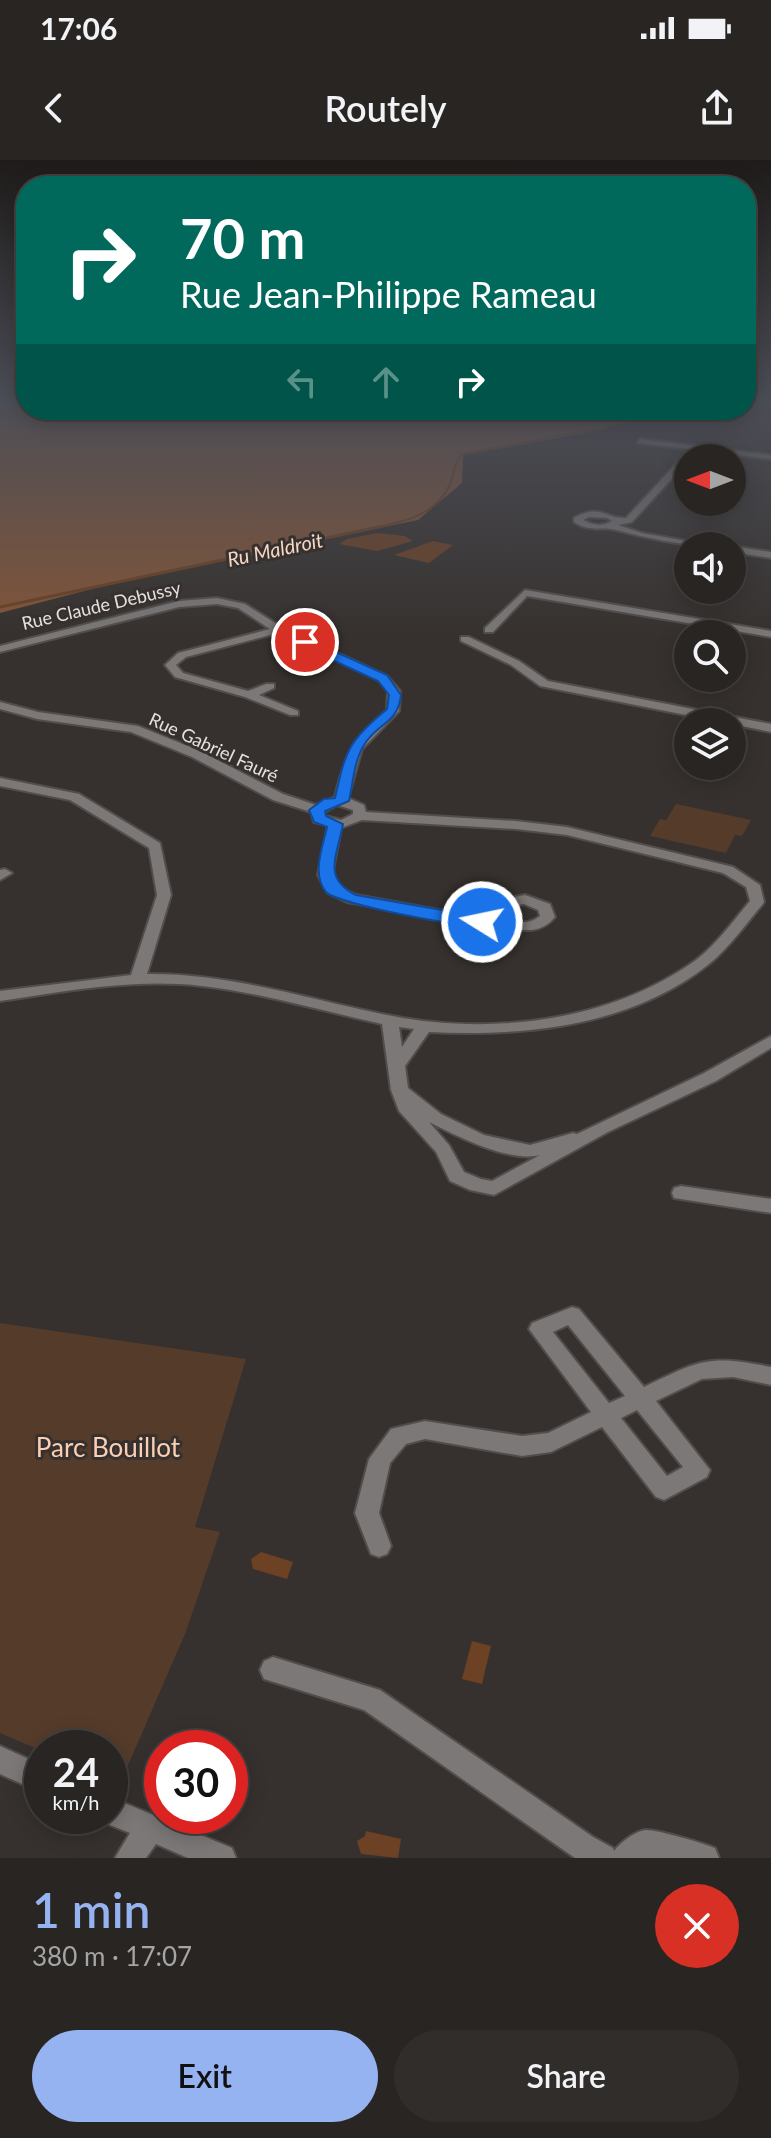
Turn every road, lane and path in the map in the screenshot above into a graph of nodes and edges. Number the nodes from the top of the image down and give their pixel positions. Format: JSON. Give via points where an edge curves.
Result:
{"nodes":[{"id":1,"x":666,"y":480,"type":"edge"},
{"id":2,"x":674,"y":540,"type":"edge"},
{"id":3,"x":746,"y":551,"type":"edge"},
{"id":4,"x":771,"y":555,"type":"edge"},
{"id":5,"x":279,"y":630,"type":"junction"},
{"id":6,"x":489,"y":630,"type":"dead end"},
{"id":7,"x":771,"y":634,"type":"edge"},
{"id":8,"x":465,"y":639,"type":"dead end"},
{"id":9,"x":0,"y":649,"type":"edge"},
{"id":10,"x":270,"y":686,"type":"dead end"},
{"id":11,"x":249,"y":695,"type":"junction"},
{"id":12,"x":0,"y":706,"type":"edge"},
{"id":13,"x":294,"y":713,"type":"dead end"},
{"id":14,"x":771,"y":727,"type":"edge"},
{"id":15,"x":0,"y":782,"type":"edge"},
{"id":16,"x":341,"y":801,"type":"junction"},
{"id":17,"x":317,"y":810,"type":"junction"},
{"id":18,"x":360,"y":816,"type":"junction"},
{"id":19,"x":335,"y":824,"type":"junction"},
{"id":20,"x":500,"y":920,"type":"dead end"},
{"id":21,"x":138,"y":979,"type":"junction"},
{"id":22,"x":0,"y":996,"type":"edge"},
{"id":23,"x":390,"y":1021,"type":"junction"},
{"id":24,"x":423,"y":1026,"type":"junction"},
{"id":25,"x":771,"y":1041,"type":"edge"},
{"id":26,"x":398,"y":1064,"type":"junction"},
{"id":27,"x":400,"y":1090,"type":"junction"},
{"id":28,"x":594,"y":1133,"type":"junction"},
{"id":29,"x":681,"y":1193,"type":"dead end"},
{"id":30,"x":771,"y":1206,"type":"edge"},
{"id":31,"x":771,"y":1376,"type":"edge"},
{"id":32,"x":641,"y":1399,"type":"junction"},
{"id":33,"x":606,"y":1415,"type":"junction"},
{"id":34,"x":379,"y":1546,"type":"dead end"},
{"id":35,"x":273,"y":1670,"type":"dead end"},
{"id":36,"x":0,"y":1760,"type":"edge"},
{"id":37,"x":24,"y":1771,"type":"edge"},
{"id":38,"x":146,"y":1834,"type":"edge"},
{"id":39,"x":162,"y":1834,"type":"edge"},
{"id":40,"x":129,"y":1858,"type":"edge"},
{"id":41,"x":222,"y":1858,"type":"edge"},
{"id":42,"x":603,"y":1858,"type":"edge"},
{"id":43,"x":626,"y":1858,"type":"edge"},
{"id":44,"x":705,"y":1858,"type":"edge"}],
"edges":[{"from":1,"to":2,"type":"street","via":[[629,520],[616,524]]},
{"from":3,"to":4,"type":"street"},
{"from":5,"to":9,"type":"street","name":"Rue Claude Debussy","via":[[241,606],[205,601]]},
{"from":5,"to":11,"type":"street","via":[[182,655],[170,665],[179,675]]},
{"from":5,"to":16,"type":"street","name":"Rue Claude Debussy","via":[[383,678],[394,691],[393,711],[352,752]]},
{"from":6,"to":7,"type":"street","via":[[525,593]]},
{"from":8,"to":14,"type":"street","via":[[544,684]]},
{"from":10,"to":11,"type":"street"},
{"from":11,"to":13,"type":"street"},
{"from":12,"to":17,"type":"street","name":"Rue Gabriel Fauré","via":[[134,729]]},
{"from":15,"to":21,"type":"street","via":[[74,797],[155,846],[164,895]]},
{"from":16,"to":17,"type":"street"},
{"from":16,"to":18,"type":"street","via":[[359,808]]},
{"from":17,"to":19,"type":"street","name":"Rue Gabriel Fauré","via":[[319,819]]},
{"from":18,"to":19,"type":"street"},
{"from":18,"to":24,"type":"street","via":[[567,831],[728,870],[753,885],[757,902],[705,959],[640,1000],[592,1015],[525,1026]]},
{"from":19,"to":20,"type":"street","via":[[325,875],[333,890],[352,899],[482,922]]},
{"from":21,"to":22,"type":"street"},
{"from":21,"to":23,"type":"street","via":[[259,988]]},
{"from":23,"to":24,"type":"street"},
{"from":23,"to":26,"type":"street"},
{"from":24,"to":26,"type":"street"},
{"from":25,"to":28,"type":"street"},
{"from":26,"to":27,"type":"street"},
{"from":27,"to":28,"type":"street","via":[[435,1118],[479,1140],[530,1151]]},
{"from":27,"to":28,"type":"street","via":[[405,1107],[443,1149],[457,1176],[477,1185],[494,1188]]},
{"from":29,"to":30,"type":"street"},
{"from":31,"to":32,"type":"street","via":[[733,1368],[699,1370]]},
{"from":32,"to":33,"type":"street"},
{"from":32,"to":33,"type":"street","via":[[699,1470],[664,1490]]},
{"from":32,"to":33,"type":"street","via":[[572,1315],[539,1329]]},
{"from":33,"to":34,"type":"street","via":[[551,1442],[522,1446],[425,1430],[399,1436],[380,1459],[367,1513]]},
{"from":35,"to":42,"type":"street","via":[[371,1699]]},
{"from":36,"to":37,"type":"street"},
{"from":38,"to":40,"type":"street"},
{"from":39,"to":41,"type":"street"},
{"from":43,"to":44,"type":"street","via":[[645,1844]]}]}
